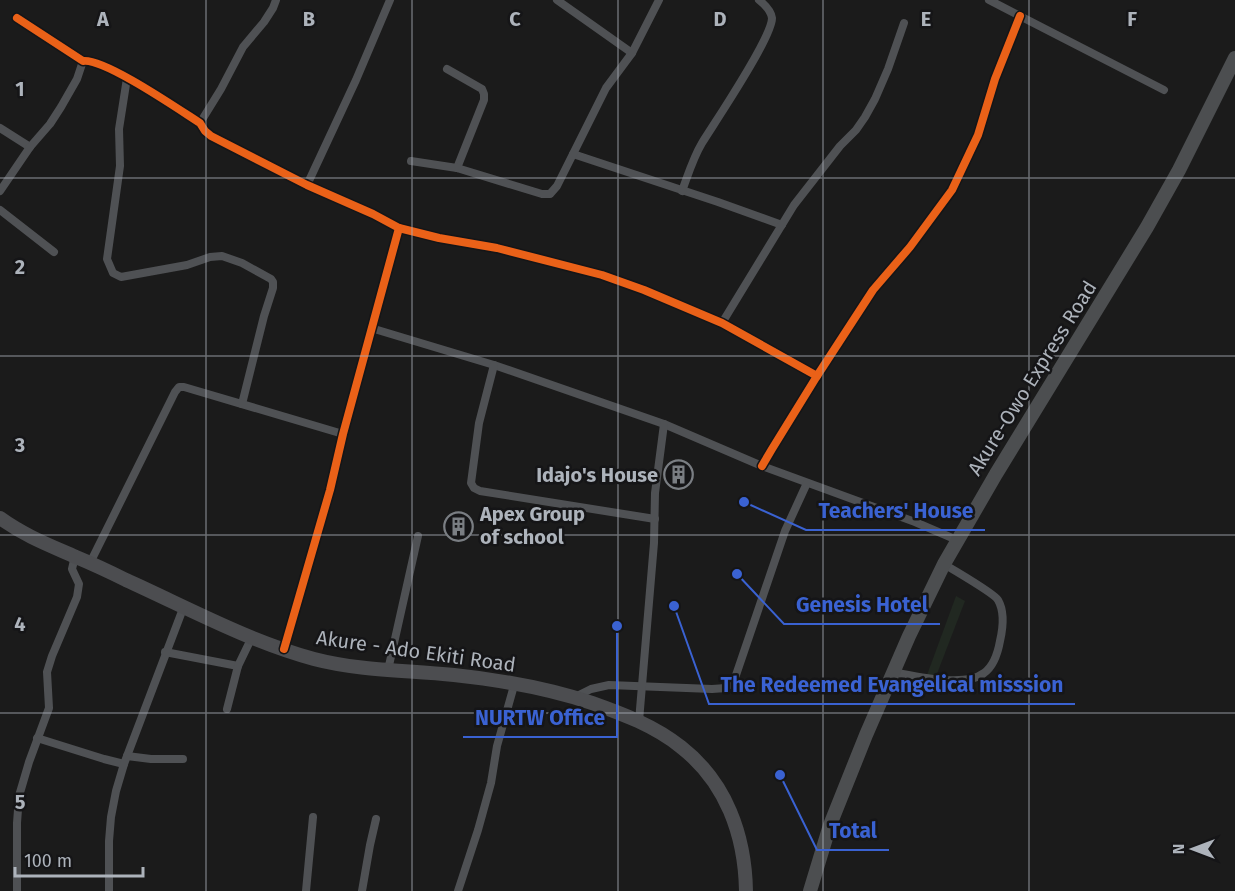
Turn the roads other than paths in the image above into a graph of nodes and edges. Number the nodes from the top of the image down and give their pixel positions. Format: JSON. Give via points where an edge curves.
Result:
{"nodes":[{"id":1,"x":276,"y":0,"type":"edge"},
{"id":2,"x":390,"y":0,"type":"edge"},
{"id":3,"x":557,"y":0,"type":"edge"},
{"id":4,"x":659,"y":0,"type":"edge"},
{"id":5,"x":759,"y":0,"type":"edge"},
{"id":6,"x":989,"y":0,"type":"edge"},
{"id":7,"x":1020,"y":16,"type":"junction"},
{"id":8,"x":17,"y":18,"type":"dead end"},
{"id":9,"x":903,"y":23,"type":"dead end"},
{"id":10,"x":632,"y":53,"type":"junction"},
{"id":11,"x":1235,"y":58,"type":"edge"},
{"id":12,"x":82,"y":61,"type":"junction"},
{"id":13,"x":447,"y":69,"type":"dead end"},
{"id":14,"x":127,"y":78,"type":"junction"},
{"id":15,"x":1164,"y":90,"type":"dead end"},
{"id":16,"x":200,"y":123,"type":"junction"},
{"id":17,"x":0,"y":128,"type":"edge"},
{"id":18,"x":30,"y":147,"type":"junction"},
{"id":19,"x":573,"y":154,"type":"junction"},
{"id":20,"x":411,"y":161,"type":"dead end"},
{"id":21,"x":457,"y":168,"type":"junction"},
{"id":22,"x":308,"y":184,"type":"junction"},
{"id":23,"x":0,"y":191,"type":"edge"},
{"id":24,"x":682,"y":191,"type":"junction"},
{"id":25,"x":0,"y":210,"type":"edge"},
{"id":26,"x":782,"y":225,"type":"junction"},
{"id":27,"x":399,"y":228,"type":"junction"},
{"id":28,"x":54,"y":252,"type":"dead end"},
{"id":29,"x":722,"y":323,"type":"junction"},
{"id":30,"x":371,"y":328,"type":"junction"},
{"id":31,"x":494,"y":365,"type":"junction"},
{"id":32,"x":817,"y":376,"type":"junction"},
{"id":33,"x":242,"y":404,"type":"junction"},
{"id":34,"x":664,"y":424,"type":"junction"},
{"id":35,"x":343,"y":434,"type":"junction"},
{"id":36,"x":762,"y":466,"type":"junction"},
{"id":37,"x":807,"y":483,"type":"junction"},
{"id":38,"x":0,"y":518,"type":"edge"},
{"id":39,"x":655,"y":519,"type":"junction"},
{"id":40,"x":418,"y":536,"type":"dead end"},
{"id":41,"x":957,"y":540,"type":"junction"},
{"id":42,"x":75,"y":556,"type":"junction"},
{"id":43,"x":90,"y":563,"type":"junction"},
{"id":44,"x":944,"y":564,"type":"junction"},
{"id":45,"x":183,"y":606,"type":"junction"},
{"id":46,"x":252,"y":637,"type":"junction"},
{"id":47,"x":284,"y":649,"type":"junction"},
{"id":48,"x":165,"y":652,"type":"junction"},
{"id":49,"x":238,"y":666,"type":"junction"},
{"id":50,"x":388,"y":670,"type":"junction"},
{"id":51,"x":893,"y":672,"type":"junction"},
{"id":52,"x":515,"y":682,"type":"junction"},
{"id":53,"x":642,"y":686,"type":"junction"},
{"id":54,"x":574,"y":697,"type":"junction"},
{"id":55,"x":227,"y":709,"type":"dead end"},
{"id":56,"x":639,"y":721,"type":"junction"},
{"id":57,"x":37,"y":738,"type":"junction"},
{"id":58,"x":183,"y":759,"type":"dead end"},
{"id":59,"x":125,"y":760,"type":"junction"},
{"id":60,"x":313,"y":817,"type":"dead end"},
{"id":61,"x":376,"y":819,"type":"dead end"},
{"id":62,"x":17,"y":891,"type":"edge"},
{"id":63,"x":109,"y":891,"type":"edge"},
{"id":64,"x":306,"y":891,"type":"edge"},
{"id":65,"x":362,"y":891,"type":"edge"},
{"id":66,"x":458,"y":891,"type":"edge"},
{"id":67,"x":746,"y":891,"type":"edge"},
{"id":68,"x":810,"y":891,"type":"edge"}],
"edges":[{"from":1,"to":16,"type":"street","via":[[243,47]]},
{"from":2,"to":22,"type":"street"},
{"from":3,"to":10,"type":"street"},
{"from":4,"to":10,"type":"street"},
{"from":5,"to":24,"type":"street","via":[[772,18],[769,29],[701,145]]},
{"from":6,"to":7,"type":"street"},
{"from":7,"to":15,"type":"street"},
{"from":7,"to":32,"type":"street","via":[[978,135],[952,190],[873,290]]},
{"from":8,"to":12,"type":"street"},
{"from":9,"to":26,"type":"street","via":[[888,69],[865,117]]},
{"from":10,"to":19,"type":"street","via":[[606,88]]},
{"from":11,"to":41,"type":"highway","name":"Akure-Owo Express Road","via":[[1148,227]]},
{"from":12,"to":14,"type":"street","via":[[97,63]]},
{"from":12,"to":18,"type":"street","via":[[61,107]]},
{"from":13,"to":21,"type":"street","via":[[482,89],[484,94]]},
{"from":14,"to":16,"type":"street"},
{"from":14,"to":33,"type":"street","via":[[119,129],[120,166],[109,267],[121,277],[222,256],[272,279],[273,288]]},
{"from":16,"to":22,"type":"street","via":[[211,136]]},
{"from":17,"to":18,"type":"street"},
{"from":18,"to":23,"type":"street"},
{"from":19,"to":21,"type":"street","via":[[550,194]]},
{"from":19,"to":24,"type":"street"},
{"from":20,"to":21,"type":"street"},
{"from":22,"to":27,"type":"street"},
{"from":24,"to":26,"type":"street"},
{"from":25,"to":28,"type":"street"},
{"from":26,"to":29,"type":"street"},
{"from":27,"to":29,"type":"street","via":[[602,275]]},
{"from":27,"to":30,"type":"street"},
{"from":29,"to":32,"type":"street"},
{"from":30,"to":31,"type":"street"},
{"from":30,"to":35,"type":"street"},
{"from":31,"to":34,"type":"street"},
{"from":31,"to":39,"type":"street","via":[[479,423],[471,483],[474,488]]},
{"from":32,"to":36,"type":"street"},
{"from":33,"to":35,"type":"street"},
{"from":33,"to":43,"type":"street","via":[[179,387]]},
{"from":34,"to":36,"type":"street"},
{"from":34,"to":39,"type":"street"},
{"from":35,"to":47,"type":"street"},
{"from":36,"to":37,"type":"street"},
{"from":37,"to":41,"type":"street"},
{"from":37,"to":53,"type":"street","via":[[781,542],[735,678],[726,688]]},
{"from":38,"to":42,"type":"main road","name":"Akure - Ado Ekiti Road","via":[[26,535]]},
{"from":39,"to":53,"type":"street"},
{"from":40,"to":50,"type":"street"},
{"from":41,"to":44,"type":"highway","name":"Akure-Owo Express Road"},
{"from":42,"to":43,"type":"main road","name":"Akure - Ado Ekiti Road"},
{"from":42,"to":57,"type":"street","via":[[72,569],[79,588],[47,672],[49,708]]},
{"from":43,"to":45,"type":"main road","name":"Akure - Ado Ekiti Road"},
{"from":44,"to":51,"type":"highway","name":"Akure-Owo Express Road"},
{"from":44,"to":51,"type":"street","via":[[997,598],[1004,626],[997,655],[987,672],[968,679],[944,680]]},
{"from":45,"to":46,"type":"main road","name":"Akure - Ado Ekiti Road"},
{"from":45,"to":48,"type":"street"},
{"from":46,"to":47,"type":"main road","name":"Akure - Ado Ekiti Road"},
{"from":46,"to":49,"type":"street"},
{"from":47,"to":50,"type":"main road","name":"Akure - Ado Ekiti Road","via":[[316,659]]},
{"from":48,"to":49,"type":"street"},
{"from":48,"to":59,"type":"street"},
{"from":49,"to":55,"type":"street"},
{"from":50,"to":52,"type":"main road","name":"Akure - Ado Ekiti Road"},
{"from":51,"to":68,"type":"highway","name":"Akure-Owo Express Road","via":[[830,825]]},
{"from":52,"to":54,"type":"main road","name":"Akure - Ado Ekiti Road"},
{"from":52,"to":66,"type":"street","via":[[491,783]]},
{"from":53,"to":54,"type":"street","via":[[609,685]]},
{"from":53,"to":56,"type":"street"},
{"from":54,"to":56,"type":"main road","name":"Akure - Ado Ekiti Road"},
{"from":56,"to":67,"type":"main road","name":"Akure - Ado Ekiti Road","via":[[690,755],[722,795],[743,851]]},
{"from":57,"to":59,"type":"street","via":[[104,759]]},
{"from":57,"to":62,"type":"street","via":[[19,796]]},
{"from":58,"to":59,"type":"street"},
{"from":59,"to":63,"type":"street","via":[[111,817]]},
{"from":60,"to":64,"type":"street"},
{"from":61,"to":65,"type":"street"}]}
